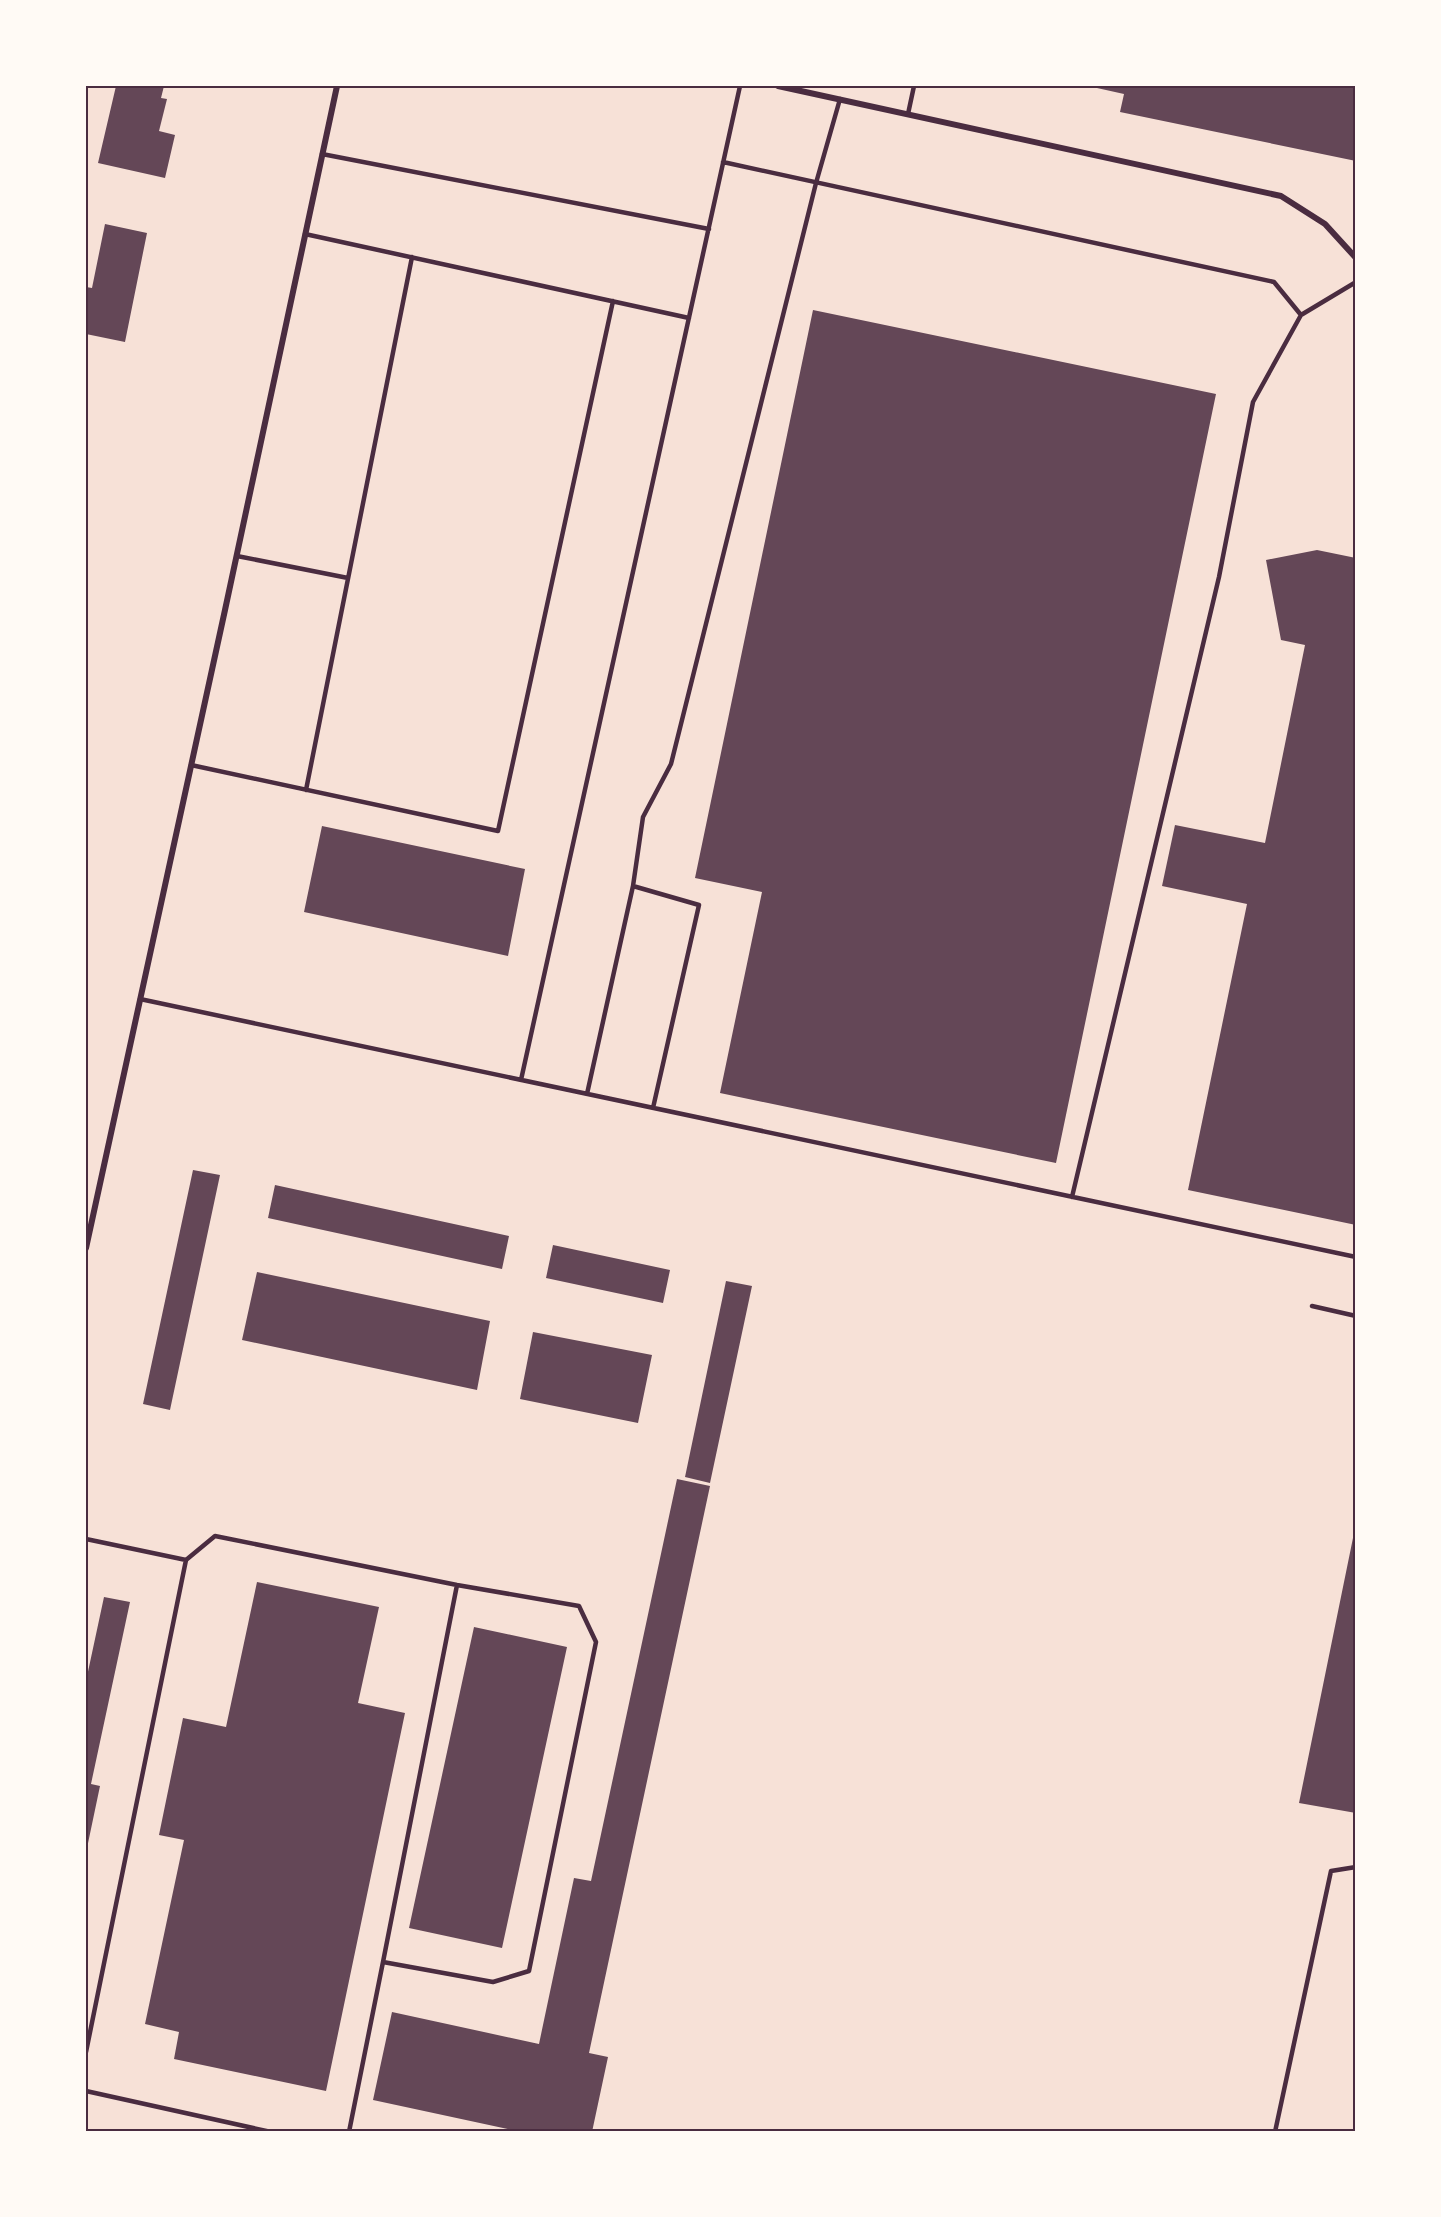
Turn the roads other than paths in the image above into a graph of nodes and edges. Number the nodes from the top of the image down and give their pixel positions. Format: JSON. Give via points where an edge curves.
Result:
{"nodes":[{"id":1,"x":337,"y":86,"type":"edge"},
{"id":2,"x":740,"y":86,"type":"edge"},
{"id":3,"x":778,"y":86,"type":"edge"},
{"id":4,"x":914,"y":86,"type":"edge"},
{"id":5,"x":840,"y":99,"type":"junction"},
{"id":6,"x":908,"y":114,"type":"junction"},
{"id":7,"x":322,"y":154,"type":"junction"},
{"id":8,"x":723,"y":162,"type":"junction"},
{"id":9,"x":816,"y":183,"type":"junction"},
{"id":10,"x":709,"y":229,"type":"junction"},
{"id":11,"x":305,"y":234,"type":"junction"},
{"id":12,"x":412,"y":257,"type":"junction"},
{"id":13,"x":1356,"y":258,"type":"edge"},
{"id":14,"x":1356,"y":282,"type":"edge"},
{"id":15,"x":613,"y":302,"type":"junction"},
{"id":16,"x":1301,"y":315,"type":"junction"},
{"id":17,"x":689,"y":318,"type":"junction"},
{"id":18,"x":237,"y":556,"type":"junction"},
{"id":19,"x":348,"y":578,"type":"junction"},
{"id":20,"x":191,"y":765,"type":"junction"},
{"id":21,"x":306,"y":790,"type":"junction"},
{"id":22,"x":633,"y":886,"type":"junction"},
{"id":23,"x":140,"y":999,"type":"junction"},
{"id":24,"x":521,"y":1080,"type":"junction"},
{"id":25,"x":586,"y":1094,"type":"junction"},
{"id":26,"x":653,"y":1108,"type":"junction"},
{"id":27,"x":1072,"y":1197,"type":"junction"},
{"id":28,"x":86,"y":1248,"type":"edge"},
{"id":29,"x":1356,"y":1257,"type":"edge"},
{"id":30,"x":1312,"y":1306,"type":"dead end"},
{"id":31,"x":1356,"y":1316,"type":"edge"},
{"id":32,"x":86,"y":1539,"type":"edge"},
{"id":33,"x":186,"y":1560,"type":"junction"},
{"id":34,"x":457,"y":1585,"type":"junction"},
{"id":35,"x":1356,"y":1867,"type":"edge"},
{"id":36,"x":383,"y":1962,"type":"junction"},
{"id":37,"x":86,"y":2052,"type":"edge"},
{"id":38,"x":86,"y":2091,"type":"edge"},
{"id":39,"x":271,"y":2132,"type":"edge"},
{"id":40,"x":349,"y":2132,"type":"edge"},
{"id":41,"x":1275,"y":2132,"type":"edge"}],
"edges":[{"from":1,"to":7,"type":"street"},
{"from":2,"to":8,"type":"lane"},
{"from":3,"to":5,"type":"street"},
{"from":4,"to":6,"type":"lane"},
{"from":5,"to":6,"type":"street"},
{"from":5,"to":9,"type":"lane"},
{"from":6,"to":13,"type":"street","via":[[1281,196],[1325,224]]},
{"from":7,"to":10,"type":"lane"},
{"from":7,"to":11,"type":"street"},
{"from":8,"to":9,"type":"lane"},
{"from":8,"to":10,"type":"lane"},
{"from":9,"to":16,"type":"lane","via":[[1274,282]]},
{"from":9,"to":22,"type":"lane","via":[[677,742],[671,764],[644,817]]},
{"from":10,"to":17,"type":"lane"},
{"from":11,"to":12,"type":"lane"},
{"from":11,"to":18,"type":"street"},
{"from":12,"to":15,"type":"lane"},
{"from":12,"to":19,"type":"lane"},
{"from":14,"to":16,"type":"lane"},
{"from":15,"to":17,"type":"lane"},
{"from":15,"to":21,"type":"lane","via":[[498,831]]},
{"from":16,"to":27,"type":"lane","via":[[1253,402],[1219,577]]},
{"from":17,"to":24,"type":"lane"},
{"from":18,"to":19,"type":"lane"},
{"from":18,"to":20,"type":"street"},
{"from":19,"to":21,"type":"lane"},
{"from":20,"to":21,"type":"lane"},
{"from":20,"to":23,"type":"street"},
{"from":22,"to":25,"type":"lane"},
{"from":22,"to":26,"type":"lane","via":[[699,905]]},
{"from":23,"to":24,"type":"lane"},
{"from":23,"to":28,"type":"street"},
{"from":24,"to":25,"type":"lane"},
{"from":25,"to":26,"type":"lane"},
{"from":26,"to":27,"type":"lane"},
{"from":27,"to":29,"type":"lane"},
{"from":30,"to":31,"type":"lane"},
{"from":32,"to":33,"type":"lane"},
{"from":33,"to":34,"type":"lane","via":[[215,1536]]},
{"from":33,"to":37,"type":"lane"},
{"from":34,"to":36,"type":"lane"},
{"from":34,"to":36,"type":"lane","via":[[579,1606],[596,1642],[529,1971],[493,1982]]},
{"from":35,"to":41,"type":"lane","via":[[1330,1871]]},
{"from":36,"to":40,"type":"lane"},
{"from":38,"to":39,"type":"lane"}]}
